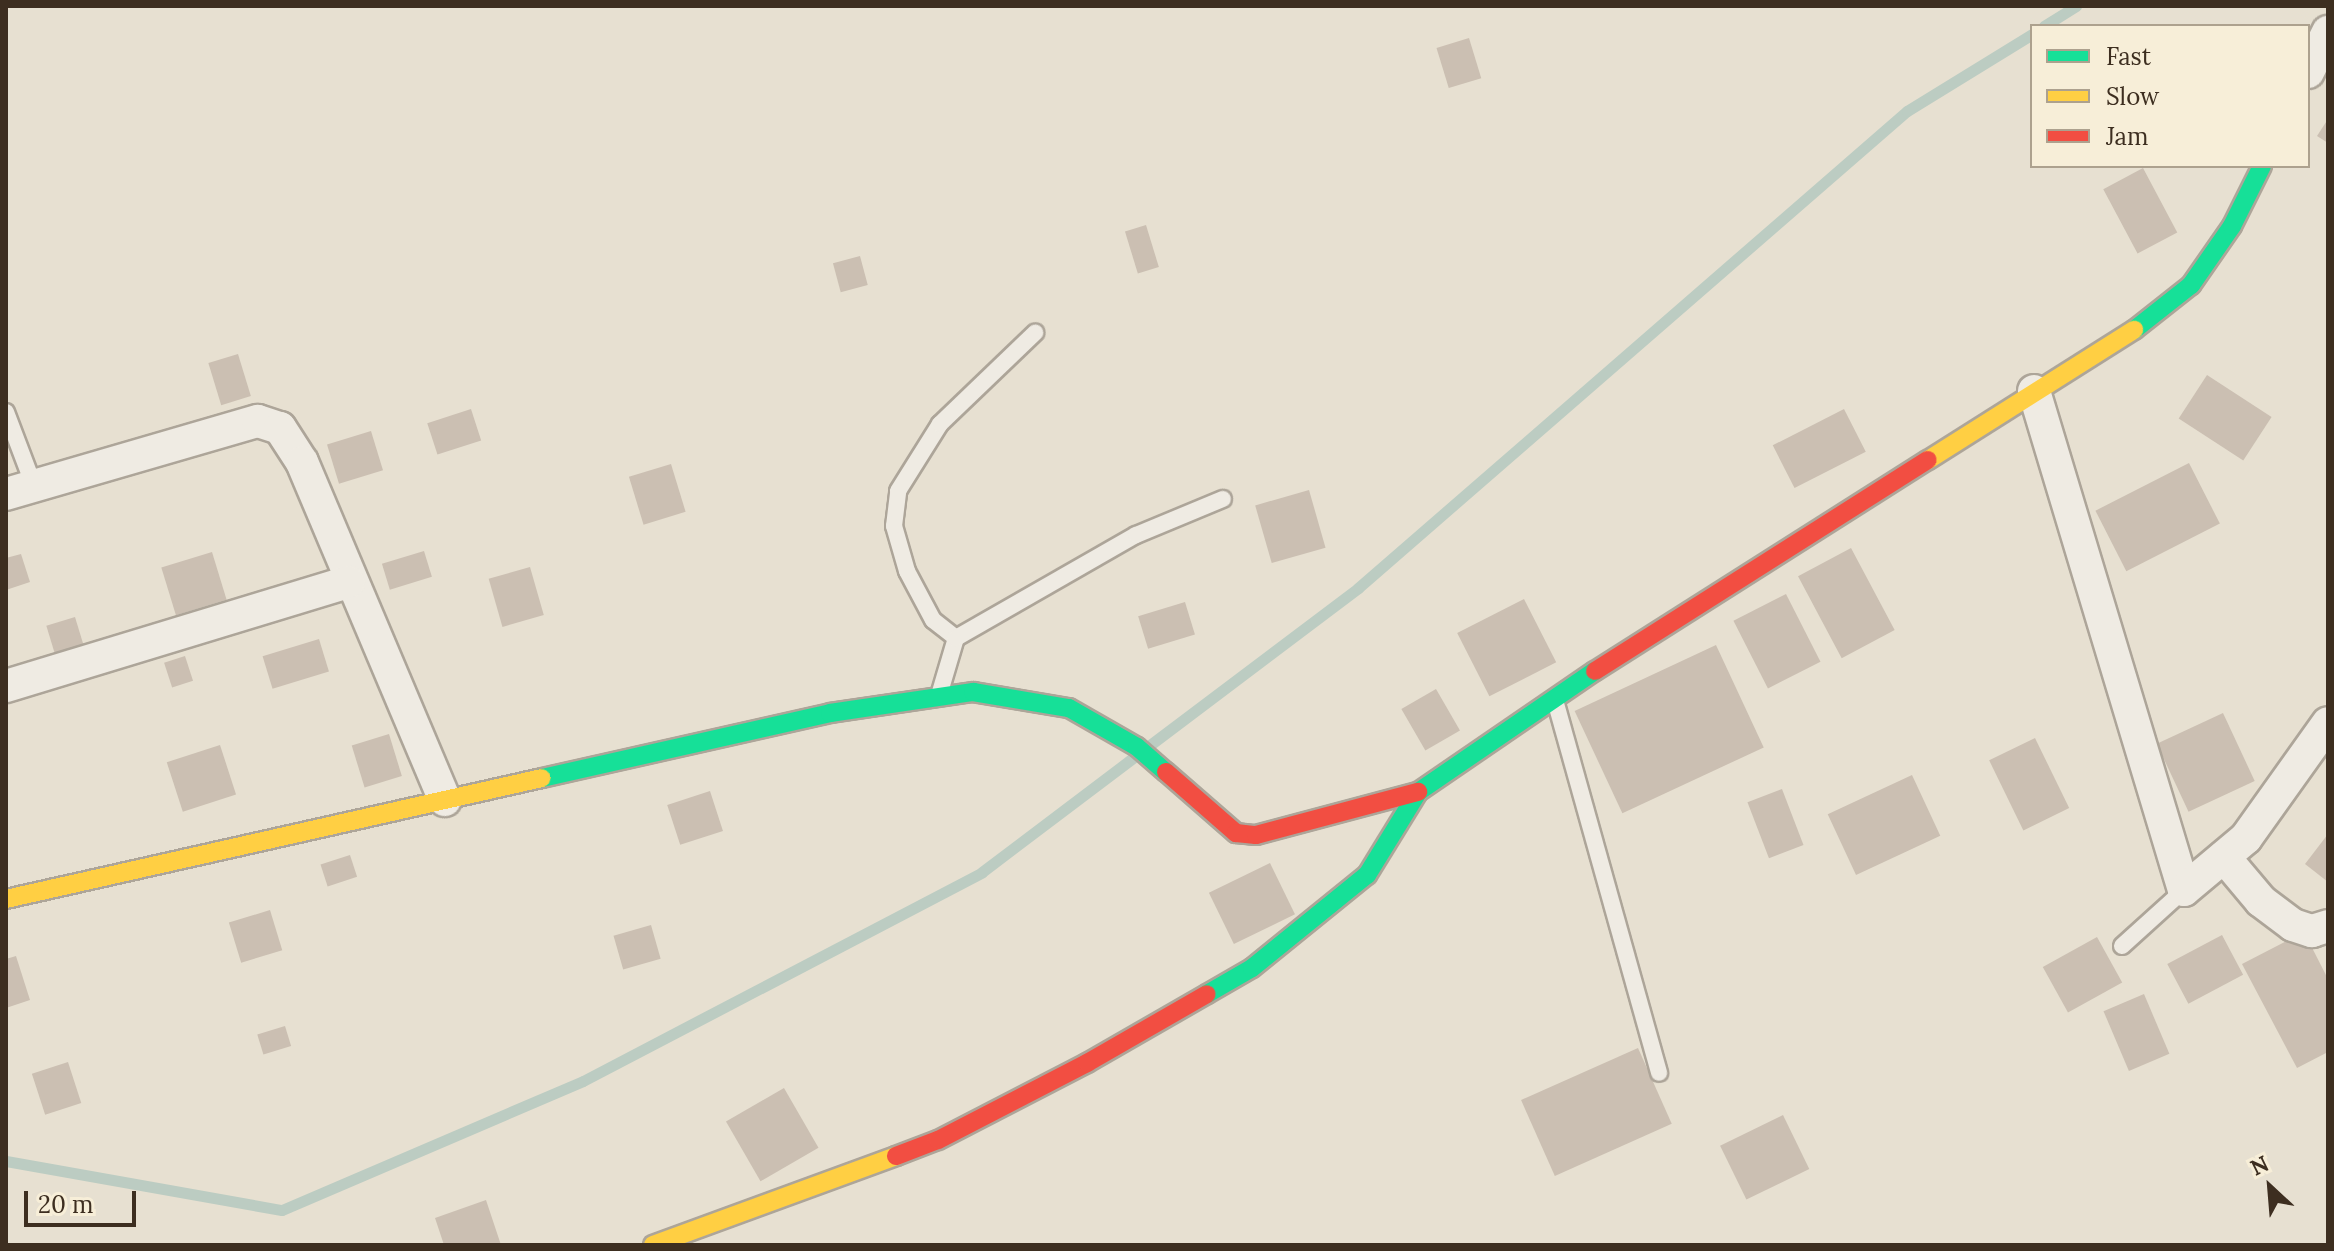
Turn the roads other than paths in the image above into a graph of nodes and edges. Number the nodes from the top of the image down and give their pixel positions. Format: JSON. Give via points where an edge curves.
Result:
{"nodes":[{"id":1,"x":2328,"y":32,"type":"edge"},
{"id":2,"x":2310,"y":68,"type":"edge"},
{"id":3,"x":2261,"y":168,"type":"edge"},
{"id":4,"x":1035,"y":333,"type":"dead end"},
{"id":5,"x":2034,"y":391,"type":"junction"},
{"id":6,"x":6,"y":412,"type":"edge"},
{"id":7,"x":20,"y":490,"type":"edge"},
{"id":8,"x":1223,"y":499,"type":"dead end"},
{"id":9,"x":349,"y":582,"type":"junction"},
{"id":10,"x":956,"y":638,"type":"junction"},
{"id":11,"x":6,"y":686,"type":"edge"},
{"id":12,"x":938,"y":697,"type":"junction"},
{"id":13,"x":1555,"y":698,"type":"junction"},
{"id":14,"x":2328,"y":723,"type":"edge"},
{"id":15,"x":1418,"y":792,"type":"junction"},
{"id":16,"x":445,"y":800,"type":"junction"},
{"id":17,"x":2224,"y":857,"type":"junction"},
{"id":18,"x":2184,"y":890,"type":"junction"},
{"id":19,"x":6,"y":899,"type":"edge"},
{"id":20,"x":2328,"y":926,"type":"edge"},
{"id":21,"x":2122,"y":946,"type":"dead end"},
{"id":22,"x":1659,"y":1073,"type":"dead end"},
{"id":23,"x":653,"y":1245,"type":"edge"}],
"edges":[{"from":1,"to":2,"type":"street"},
{"from":3,"to":5,"type":"street","via":[[2232,226],[2191,285],[2143,324]]},
{"from":4,"to":10,"type":"lane","via":[[940,424],[898,491],[894,526],[907,571],[933,620]]},
{"from":5,"to":13,"type":"street"},
{"from":5,"to":18,"type":"street"},
{"from":6,"to":7,"type":"lane"},
{"from":7,"to":9,"type":"street","via":[[258,421],[280,428],[302,462]]},
{"from":8,"to":10,"type":"lane","via":[[1136,535]]},
{"from":9,"to":11,"type":"street"},
{"from":9,"to":16,"type":"street"},
{"from":10,"to":12,"type":"lane"},
{"from":12,"to":15,"type":"street","via":[[973,692],[1069,708],[1137,747],[1236,833],[1256,835]]},
{"from":12,"to":16,"type":"street","via":[[830,713]]},
{"from":13,"to":15,"type":"street"},
{"from":13,"to":22,"type":"lane"},
{"from":14,"to":17,"type":"street","via":[[2246,838]]},
{"from":15,"to":23,"type":"street","via":[[1367,875],[1252,968],[1087,1063],[938,1140]]},
{"from":16,"to":19,"type":"street"},
{"from":17,"to":18,"type":"street"},
{"from":17,"to":20,"type":"street","via":[[2261,901],[2293,925],[2312,931]]},
{"from":18,"to":21,"type":"lane"}]}
